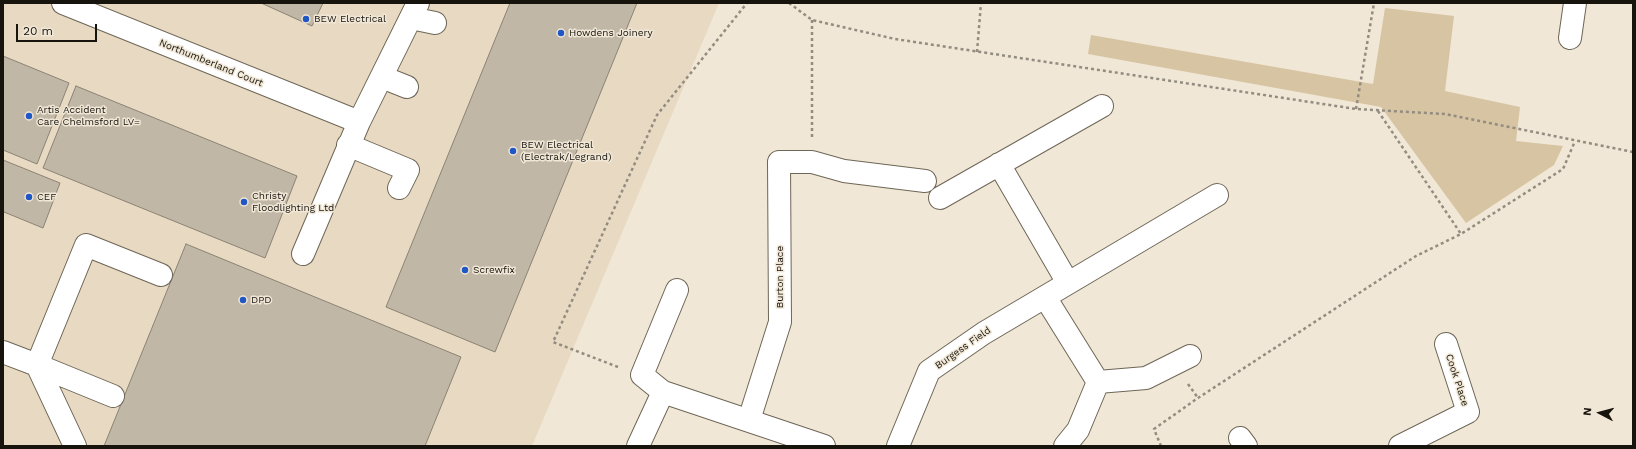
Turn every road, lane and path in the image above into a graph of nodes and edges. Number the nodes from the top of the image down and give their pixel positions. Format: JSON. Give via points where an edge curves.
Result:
{"nodes":[{"id":1,"x":63,"y":3,"type":"edge"},
{"id":2,"x":747,"y":3,"type":"edge"},
{"id":3,"x":789,"y":3,"type":"edge"},
{"id":4,"x":981,"y":3,"type":"edge"},
{"id":5,"x":1374,"y":3,"type":"edge"},
{"id":6,"x":1575,"y":3,"type":"edge"},
{"id":7,"x":415,"y":11,"type":"edge"},
{"id":8,"x":812,"y":20,"type":"junction"},
{"id":9,"x":435,"y":23,"type":"dead end"},
{"id":10,"x":1570,"y":38,"type":"dead end"},
{"id":11,"x":977,"y":52,"type":"junction"},
{"id":12,"x":382,"y":77,"type":"junction"},
{"id":13,"x":407,"y":87,"type":"dead end"},
{"id":14,"x":1102,"y":106,"type":"dead end"},
{"id":15,"x":1356,"y":109,"type":"junction"},
{"id":16,"x":1377,"y":111,"type":"junction"},
{"id":17,"x":358,"y":122,"type":"junction"},
{"id":18,"x":1576,"y":141,"type":"junction"},
{"id":19,"x":348,"y":145,"type":"junction"},
{"id":20,"x":1633,"y":152,"type":"edge"},
{"id":21,"x":812,"y":162,"type":"junction"},
{"id":22,"x":999,"y":164,"type":"junction"},
{"id":23,"x":926,"y":181,"type":"dead end"},
{"id":24,"x":399,"y":188,"type":"dead end"},
{"id":25,"x":1217,"y":195,"type":"dead end"},
{"id":26,"x":940,"y":198,"type":"dead end"},
{"id":27,"x":1461,"y":234,"type":"junction"},
{"id":28,"x":303,"y":254,"type":"dead end"},
{"id":29,"x":161,"y":275,"type":"dead end"},
{"id":30,"x":1068,"y":283,"type":"junction"},
{"id":31,"x":677,"y":290,"type":"dead end"},
{"id":32,"x":1045,"y":297,"type":"junction"},
{"id":33,"x":1446,"y":344,"type":"dead end"},
{"id":34,"x":3,"y":352,"type":"edge"},
{"id":35,"x":1190,"y":356,"type":"dead end"},
{"id":36,"x":37,"y":365,"type":"junction"},
{"id":37,"x":642,"y":375,"type":"junction"},
{"id":38,"x":1098,"y":382,"type":"junction"},
{"id":39,"x":663,"y":392,"type":"junction"},
{"id":40,"x":113,"y":396,"type":"dead end"},
{"id":41,"x":749,"y":420,"type":"junction"},
{"id":42,"x":75,"y":446,"type":"edge"},
{"id":43,"x":638,"y":446,"type":"edge"},
{"id":44,"x":824,"y":446,"type":"edge"},
{"id":45,"x":898,"y":446,"type":"edge"},
{"id":46,"x":1065,"y":446,"type":"edge"},
{"id":47,"x":1161,"y":446,"type":"edge"},
{"id":48,"x":1400,"y":446,"type":"edge"}],
"edges":[{"from":1,"to":17,"type":"street","name":"Northumberland Court"},
{"from":2,"to":37,"type":"path","via":[[658,115],[553,342]]},
{"from":3,"to":8,"type":"path"},
{"from":4,"to":11,"type":"path"},
{"from":5,"to":15,"type":"path"},
{"from":6,"to":10,"type":"street"},
{"from":7,"to":9,"type":"street"},
{"from":7,"to":12,"type":"street"},
{"from":8,"to":11,"type":"path","via":[[895,39]]},
{"from":8,"to":21,"type":"path"},
{"from":11,"to":15,"type":"path"},
{"from":12,"to":13,"type":"street"},
{"from":12,"to":17,"type":"street"},
{"from":14,"to":22,"type":"street"},
{"from":15,"to":16,"type":"path"},
{"from":16,"to":18,"type":"path","via":[[1445,114]]},
{"from":16,"to":27,"type":"path"},
{"from":17,"to":19,"type":"street"},
{"from":18,"to":20,"type":"path"},
{"from":18,"to":27,"type":"path","via":[[1563,169]]},
{"from":19,"to":24,"type":"street","via":[[408,170]]},
{"from":19,"to":28,"type":"street"},
{"from":21,"to":23,"type":"street","via":[[844,171]]},
{"from":21,"to":41,"type":"street","name":"Burton Place","via":[[779,162],[780,322]]},
{"from":22,"to":26,"type":"street"},
{"from":22,"to":30,"type":"street"},
{"from":25,"to":30,"type":"street","name":"Burgess Field"},
{"from":27,"to":47,"type":"path","via":[[1416,256],[1166,420],[1154,429]]},
{"from":29,"to":36,"type":"street","via":[[86,246]]},
{"from":30,"to":32,"type":"street","name":"Burgess Field"},
{"from":31,"to":37,"type":"street"},
{"from":32,"to":38,"type":"street"},
{"from":32,"to":45,"type":"street","name":"Burgess Field","via":[[984,333],[929,371]]},
{"from":33,"to":48,"type":"street","name":"Cook Place","via":[[1468,412]]},
{"from":34,"to":36,"type":"street"},
{"from":35,"to":38,"type":"street","via":[[1146,378]]},
{"from":36,"to":40,"type":"street"},
{"from":36,"to":42,"type":"street"},
{"from":37,"to":39,"type":"street"},
{"from":38,"to":46,"type":"street","via":[[1078,430]]},
{"from":39,"to":41,"type":"street"},
{"from":39,"to":43,"type":"street"},
{"from":41,"to":44,"type":"street"}]}
